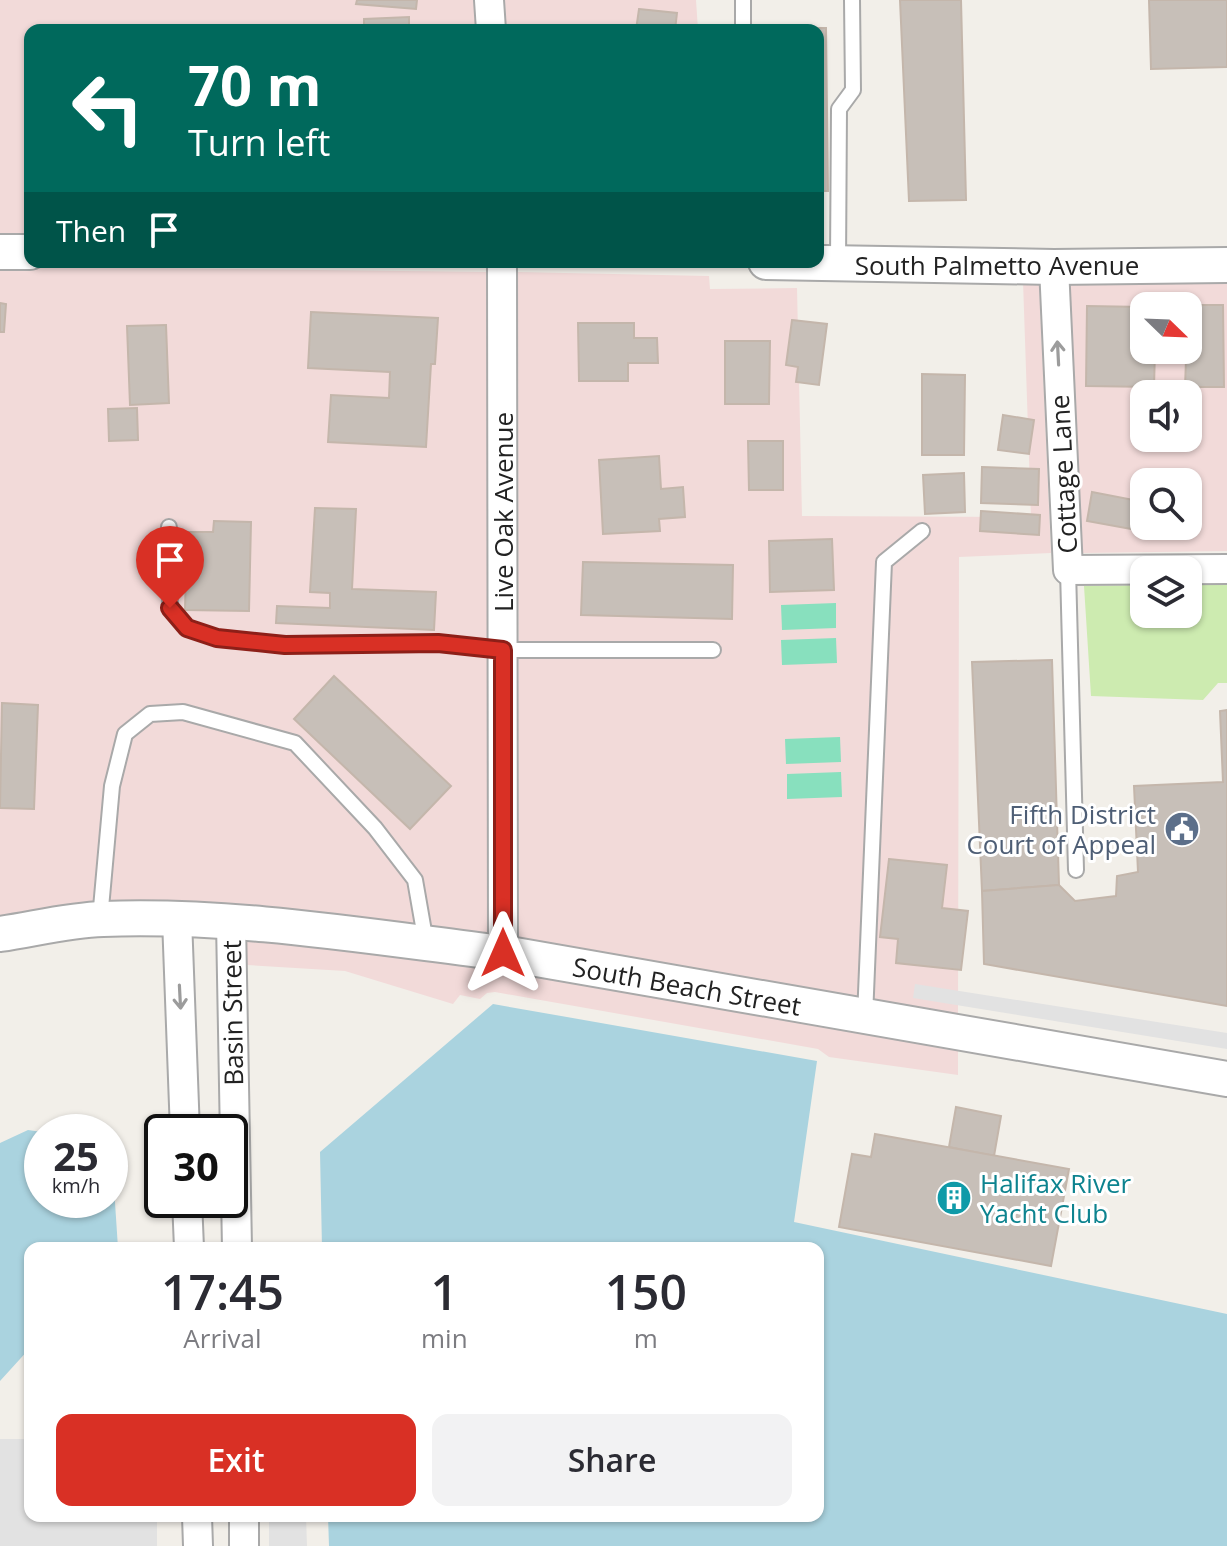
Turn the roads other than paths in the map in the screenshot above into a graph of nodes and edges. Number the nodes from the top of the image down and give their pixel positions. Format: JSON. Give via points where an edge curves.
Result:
{"nodes":[{"id":1,"x":489,"y":0,"type":"edge"},
{"id":2,"x":743,"y":0,"type":"edge"},
{"id":3,"x":852,"y":0,"type":"edge"},
{"id":4,"x":491,"y":24,"type":"edge"},
{"id":5,"x":743,"y":24,"type":"edge"},
{"id":6,"x":0,"y":252,"type":"edge"},
{"id":7,"x":24,"y":252,"type":"edge"},
{"id":8,"x":824,"y":263,"type":"edge"},
{"id":9,"x":838,"y":263,"type":"junction"},
{"id":10,"x":1227,"y":265,"type":"edge"},
{"id":11,"x":1054,"y":267,"type":"junction"},
{"id":12,"x":502,"y":268,"type":"edge"},
{"id":13,"x":169,"y":527,"type":"dead end"},
{"id":14,"x":922,"y":531,"type":"dead end"},
{"id":15,"x":1227,"y":569,"type":"edge"},
{"id":16,"x":1068,"y":570,"type":"junction"},
{"id":17,"x":503,"y":650,"type":"junction"},
{"id":18,"x":713,"y":650,"type":"dead end"},
{"id":19,"x":1076,"y":870,"type":"dead end"},
{"id":20,"x":100,"y":919,"type":"junction"},
{"id":21,"x":177,"y":919,"type":"junction"},
{"id":22,"x":231,"y":922,"type":"junction"},
{"id":23,"x":0,"y":934,"type":"edge"},
{"id":24,"x":426,"y":944,"type":"junction"},
{"id":25,"x":503,"y":953,"type":"junction"},
{"id":26,"x":865,"y":1017,"type":"junction"},
{"id":27,"x":1227,"y":1079,"type":"edge"},
{"id":28,"x":184,"y":1114,"type":"edge"},
{"id":29,"x":188,"y":1218,"type":"edge"},
{"id":30,"x":189,"y":1242,"type":"edge"},
{"id":31,"x":237,"y":1242,"type":"edge"},
{"id":32,"x":197,"y":1522,"type":"edge"},
{"id":33,"x":244,"y":1522,"type":"edge"},
{"id":34,"x":198,"y":1546,"type":"edge"},
{"id":35,"x":244,"y":1546,"type":"edge"}],
"edges":[{"from":1,"to":4,"type":"street"},
{"from":2,"to":5,"type":"lane"},
{"from":3,"to":9,"type":"lane","via":[[853,90],[839,109]]},
{"from":6,"to":7,"type":"street"},
{"from":8,"to":9,"type":"street","name":"South Palmetto Avenue"},
{"from":9,"to":11,"type":"street","name":"South Palmetto Avenue"},
{"from":10,"to":11,"type":"street","name":"South Palmetto Avenue"},
{"from":16,"to":11,"type":"street","name":"Cottage Lane","one_way":true},
{"from":12,"to":17,"type":"street","name":"Live Oak Avenue"},
{"from":13,"to":17,"type":"lane","via":[[170,608],[187,628],[217,638],[285,645],[438,643]]},
{"from":14,"to":26,"type":"lane","via":[[884,562]]},
{"from":15,"to":16,"type":"street","name":"Cottage Lane"},
{"from":16,"to":19,"type":"lane"},
{"from":17,"to":18,"type":"lane"},
{"from":17,"to":25,"type":"street","name":"Live Oak Avenue"},
{"from":20,"to":21,"type":"street","name":"South Beach Street"},
{"from":20,"to":23,"type":"street","name":"South Beach Street"},
{"from":20,"to":24,"type":"lane","via":[[112,786],[125,734],[150,714],[183,712],[295,743],[375,828],[415,880]]},
{"from":21,"to":22,"type":"street","name":"South Beach Street"},
{"from":21,"to":28,"type":"street","name":"Basin Street","one_way":true},
{"from":22,"to":24,"type":"street","name":"South Beach Street"},
{"from":22,"to":31,"type":"street","name":"Basin Street"},
{"from":24,"to":25,"type":"street","name":"South Beach Street"},
{"from":25,"to":26,"type":"street","name":"South Beach Street"},
{"from":26,"to":27,"type":"street","name":"South Beach Street"},
{"from":29,"to":30,"type":"street"},
{"from":32,"to":34,"type":"street"},
{"from":33,"to":35,"type":"street"}]}
